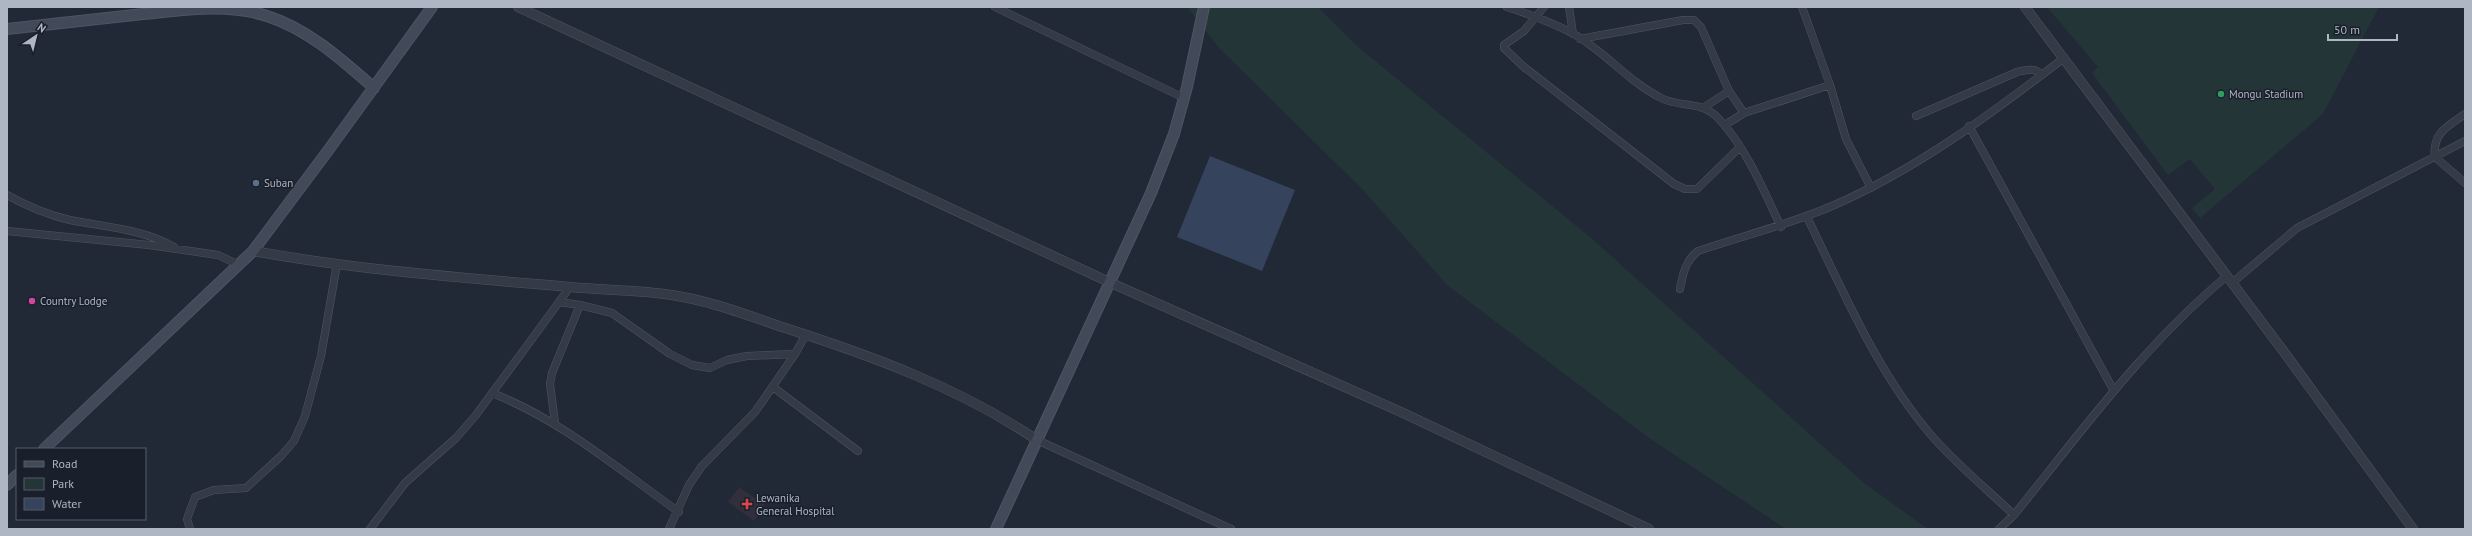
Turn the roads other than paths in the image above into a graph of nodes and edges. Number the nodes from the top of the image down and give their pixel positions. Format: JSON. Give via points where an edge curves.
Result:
{"nodes":[{"id":1,"x":432,"y":7,"type":"edge"},
{"id":2,"x":518,"y":7,"type":"edge"},
{"id":3,"x":994,"y":7,"type":"edge"},
{"id":4,"x":1204,"y":7,"type":"edge"},
{"id":5,"x":1507,"y":7,"type":"edge"},
{"id":6,"x":1544,"y":7,"type":"edge"},
{"id":7,"x":1569,"y":7,"type":"edge"},
{"id":8,"x":1802,"y":7,"type":"edge"},
{"id":9,"x":2026,"y":7,"type":"edge"},
{"id":10,"x":1537,"y":17,"type":"junction"},
{"id":11,"x":7,"y":29,"type":"edge"},
{"id":12,"x":1572,"y":34,"type":"junction"},
{"id":13,"x":1580,"y":40,"type":"junction"},
{"id":14,"x":2064,"y":58,"type":"junction"},
{"id":15,"x":2042,"y":75,"type":"junction"},
{"id":16,"x":1830,"y":85,"type":"junction"},
{"id":17,"x":374,"y":88,"type":"junction"},
{"id":18,"x":1729,"y":91,"type":"junction"},
{"id":19,"x":1184,"y":98,"type":"junction"},
{"id":20,"x":1704,"y":108,"type":"junction"},
{"id":21,"x":1744,"y":113,"type":"junction"},
{"id":22,"x":2465,"y":114,"type":"edge"},
{"id":23,"x":1916,"y":116,"type":"dead end"},
{"id":24,"x":1725,"y":125,"type":"junction"},
{"id":25,"x":1970,"y":126,"type":"junction"},
{"id":26,"x":2465,"y":141,"type":"edge"},
{"id":27,"x":1739,"y":148,"type":"junction"},
{"id":28,"x":2436,"y":157,"type":"junction"},
{"id":29,"x":2465,"y":183,"type":"edge"},
{"id":30,"x":1871,"y":188,"type":"junction"},
{"id":31,"x":7,"y":195,"type":"edge"},
{"id":32,"x":1807,"y":216,"type":"junction"},
{"id":33,"x":1781,"y":227,"type":"junction"},
{"id":34,"x":7,"y":230,"type":"edge"},
{"id":35,"x":178,"y":249,"type":"junction"},
{"id":36,"x":253,"y":251,"type":"junction"},
{"id":37,"x":337,"y":264,"type":"junction"},
{"id":38,"x":239,"y":265,"type":"junction"},
{"id":39,"x":2229,"y":280,"type":"junction"},
{"id":40,"x":1109,"y":282,"type":"junction"},
{"id":41,"x":570,"y":287,"type":"junction"},
{"id":42,"x":1680,"y":289,"type":"dead end"},
{"id":43,"x":559,"y":302,"type":"junction"},
{"id":44,"x":580,"y":305,"type":"junction"},
{"id":45,"x":806,"y":334,"type":"junction"},
{"id":46,"x":795,"y":354,"type":"junction"},
{"id":47,"x":774,"y":387,"type":"junction"},
{"id":48,"x":2114,"y":391,"type":"junction"},
{"id":49,"x":492,"y":393,"type":"junction"},
{"id":50,"x":555,"y":423,"type":"junction"},
{"id":51,"x":1037,"y":440,"type":"junction"},
{"id":52,"x":45,"y":448,"type":"edge"},
{"id":53,"x":858,"y":451,"type":"dead end"},
{"id":54,"x":16,"y":476,"type":"edge"},
{"id":55,"x":7,"y":485,"type":"edge"},
{"id":56,"x":679,"y":512,"type":"junction"},
{"id":57,"x":2014,"y":515,"type":"junction"},
{"id":58,"x":190,"y":529,"type":"edge"},
{"id":59,"x":370,"y":529,"type":"edge"},
{"id":60,"x":669,"y":529,"type":"edge"},
{"id":61,"x":996,"y":529,"type":"edge"},
{"id":62,"x":1231,"y":529,"type":"edge"},
{"id":63,"x":1649,"y":529,"type":"edge"},
{"id":64,"x":1999,"y":529,"type":"edge"},
{"id":65,"x":2413,"y":529,"type":"edge"}],
"edges":[{"from":1,"to":17,"type":"main road"},
{"from":2,"to":40,"type":"street"},
{"from":3,"to":19,"type":"street"},
{"from":4,"to":19,"type":"main road"},
{"from":5,"to":10,"type":"street"},
{"from":6,"to":10,"type":"street"},
{"from":7,"to":12,"type":"street"},
{"from":8,"to":16,"type":"street"},
{"from":9,"to":14,"type":"street"},
{"from":10,"to":12,"type":"street"},
{"from":10,"to":27,"type":"street","via":[[1504,48],[1524,67],[1674,184],[1685,189],[1697,189]]},
{"from":11,"to":17,"type":"main road","via":[[181,10],[242,10],[267,16],[308,36]]},
{"from":12,"to":13,"type":"street"},
{"from":13,"to":18,"type":"street","via":[[1694,20],[1706,35]]},
{"from":13,"to":20,"type":"street","via":[[1649,92],[1665,100]]},
{"from":14,"to":15,"type":"street"},
{"from":14,"to":39,"type":"street"},
{"from":15,"to":23,"type":"street","via":[[2031,69],[2017,72]]},
{"from":15,"to":25,"type":"street"},
{"from":16,"to":21,"type":"street"},
{"from":16,"to":30,"type":"street","via":[[1846,139]]},
{"from":17,"to":36,"type":"main road"},
{"from":18,"to":20,"type":"street"},
{"from":18,"to":21,"type":"street"},
{"from":19,"to":40,"type":"main road","via":[[1174,134],[1151,193]]},
{"from":20,"to":24,"type":"street"},
{"from":21,"to":24,"type":"street"},
{"from":22,"to":28,"type":"street","via":[[2438,136],[2434,146]]},
{"from":24,"to":27,"type":"street"},
{"from":25,"to":30,"type":"street"},
{"from":25,"to":48,"type":"street"},
{"from":26,"to":28,"type":"street"},
{"from":27,"to":33,"type":"street"},
{"from":28,"to":29,"type":"street"},
{"from":28,"to":39,"type":"street","via":[[2297,228]]},
{"from":30,"to":32,"type":"street"},
{"from":31,"to":35,"type":"street","via":[[32,208],[68,219],[139,233]]},
{"from":32,"to":33,"type":"street"},
{"from":32,"to":57,"type":"street","via":[[1843,290],[1895,385],[1932,435]]},
{"from":33,"to":42,"type":"street","via":[[1698,251],[1690,257],[1685,266]]},
{"from":34,"to":35,"type":"street"},
{"from":35,"to":38,"type":"street","via":[[218,255]]},
{"from":36,"to":37,"type":"street"},
{"from":36,"to":38,"type":"main road"},
{"from":37,"to":41,"type":"street"},
{"from":37,"to":58,"type":"street","via":[[321,356],[305,416],[294,441],[246,488],[214,490],[195,497],[187,518]]},
{"from":38,"to":52,"type":"main road"},
{"from":39,"to":48,"type":"street","via":[[2180,318],[2142,357]]},
{"from":39,"to":65,"type":"street"},
{"from":40,"to":51,"type":"main road"},
{"from":40,"to":63,"type":"street","via":[[1401,412]]},
{"from":41,"to":43,"type":"street"},
{"from":41,"to":45,"type":"street","via":[[666,294],[728,309]]},
{"from":43,"to":44,"type":"street"},
{"from":43,"to":49,"type":"street"},
{"from":44,"to":46,"type":"street","via":[[612,313],[670,354],[692,365],[710,368],[728,360],[747,356]]},
{"from":44,"to":50,"type":"street","via":[[552,373],[550,384]]},
{"from":45,"to":46,"type":"street"},
{"from":45,"to":51,"type":"street","via":[[936,382]]},
{"from":46,"to":47,"type":"street"},
{"from":47,"to":53,"type":"street"},
{"from":47,"to":56,"type":"street","via":[[755,412],[702,466],[690,485]]},
{"from":48,"to":57,"type":"street"},
{"from":49,"to":50,"type":"street","via":[[522,405]]},
{"from":49,"to":59,"type":"street","via":[[456,438],[405,483]]},
{"from":50,"to":56,"type":"street"},
{"from":51,"to":61,"type":"main road"},
{"from":51,"to":62,"type":"street"},
{"from":54,"to":55,"type":"main road"},
{"from":56,"to":60,"type":"street"},
{"from":57,"to":64,"type":"street"}]}
